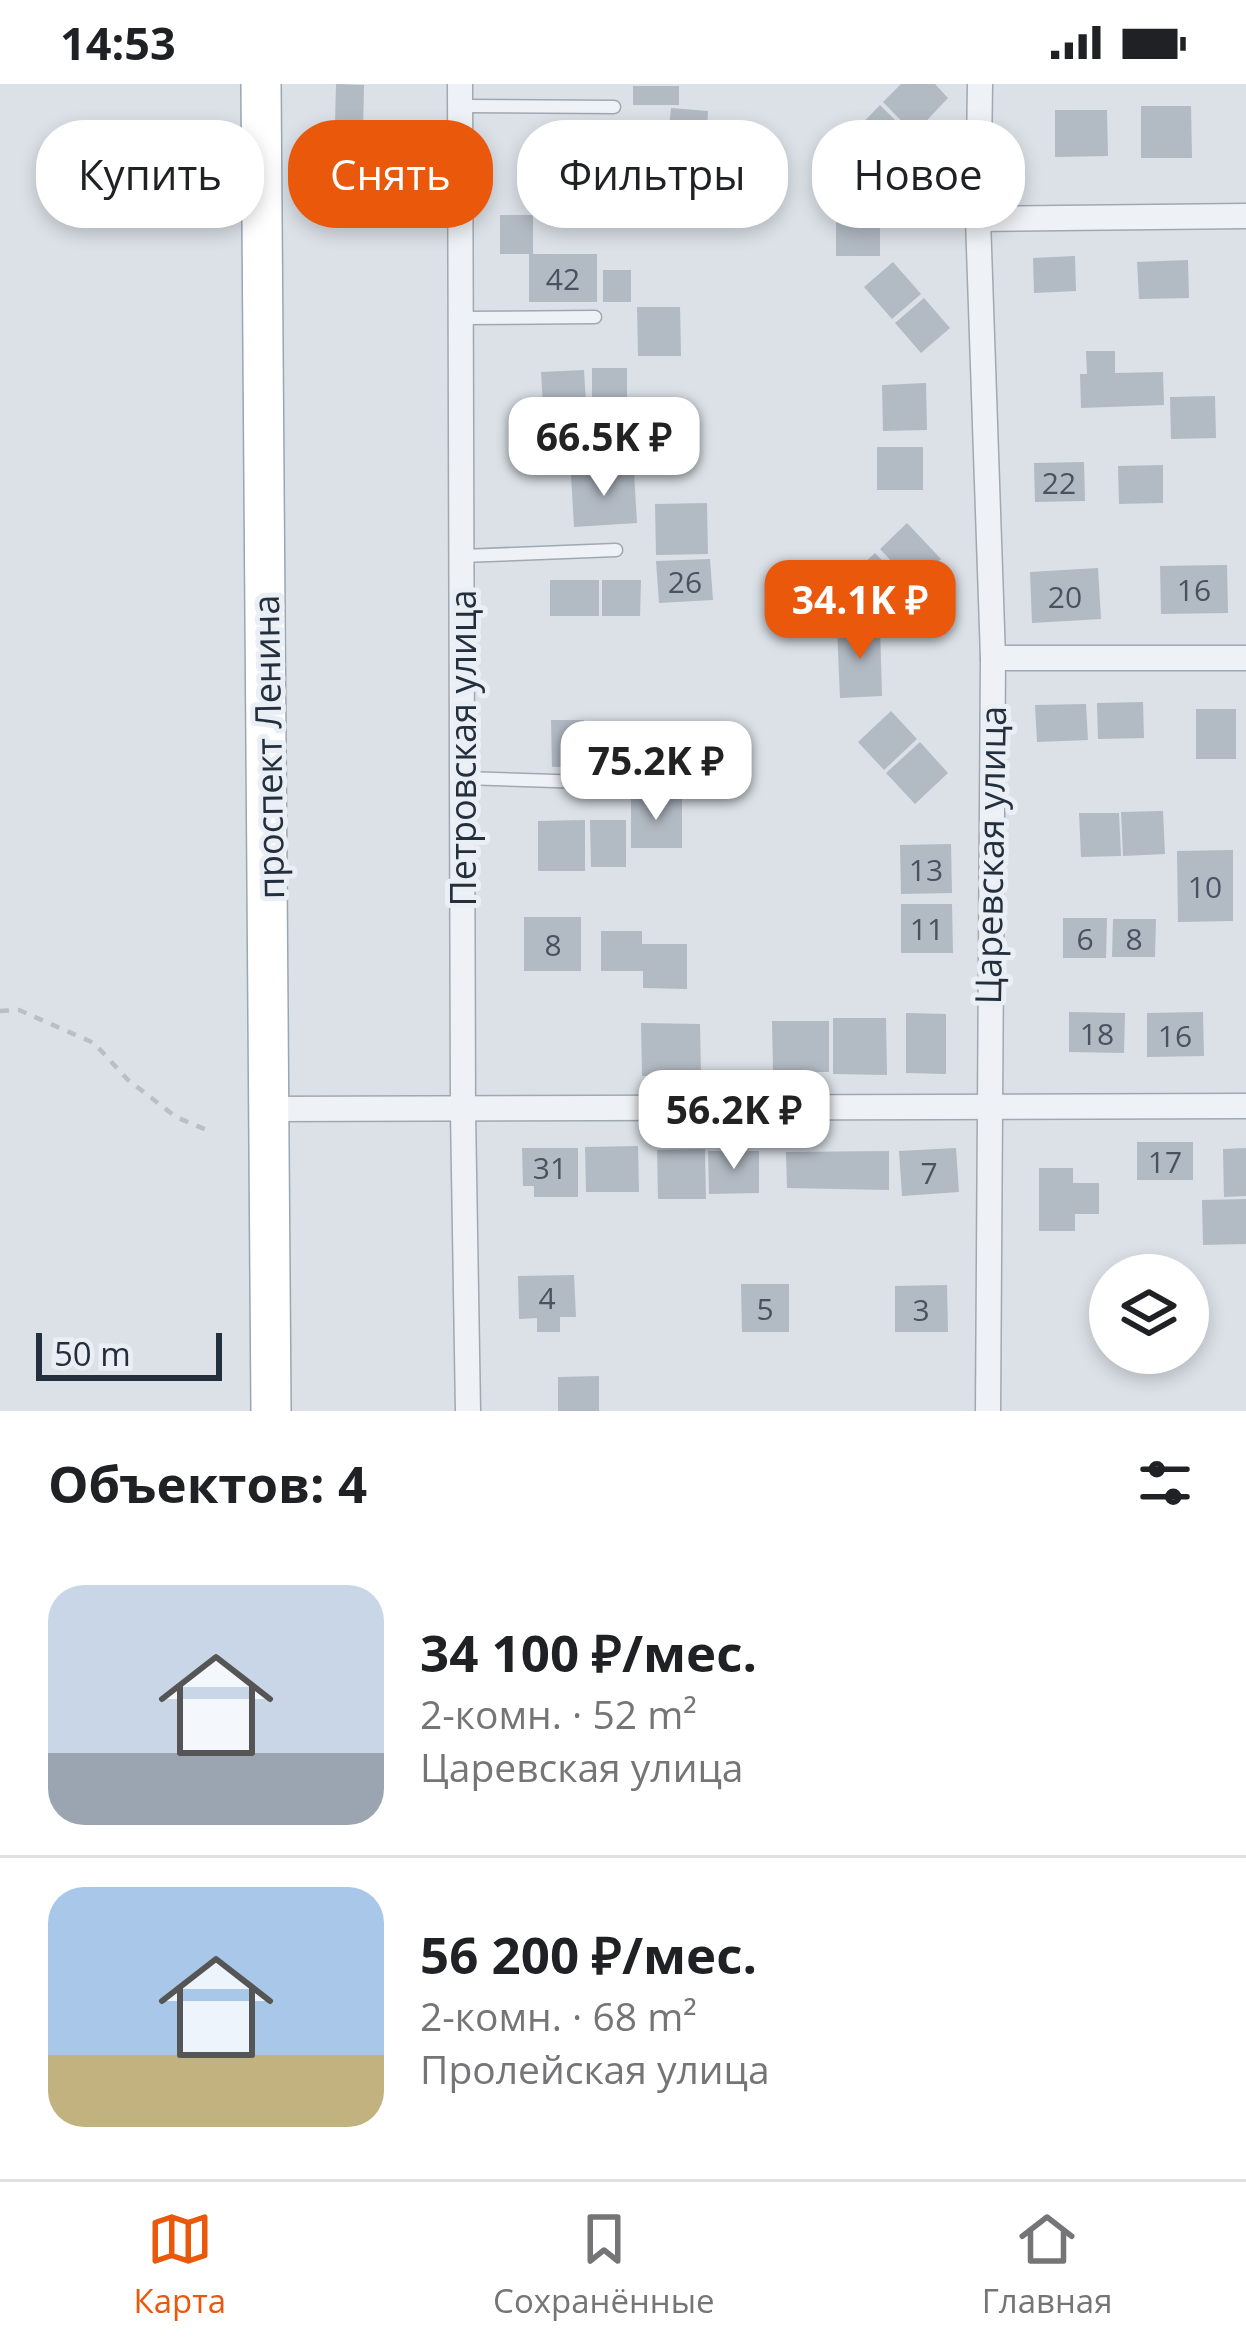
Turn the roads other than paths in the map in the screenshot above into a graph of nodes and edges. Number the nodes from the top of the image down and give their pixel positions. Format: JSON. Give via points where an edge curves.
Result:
{"nodes":[{"id":1,"x":261,"y":84,"type":"edge"},
{"id":2,"x":980,"y":84,"type":"edge"},
{"id":3,"x":460,"y":95,"type":"edge"},
{"id":4,"x":614,"y":106,"type":"dead end"},
{"id":5,"x":979,"y":120,"type":"edge"},
{"id":6,"x":1246,"y":217,"type":"edge"},
{"id":7,"x":1025,"y":219,"type":"edge"},
{"id":8,"x":978,"y":228,"type":"edge"},
{"id":9,"x":595,"y":317,"type":"dead end"},
{"id":10,"x":458,"y":318,"type":"junction"},
{"id":11,"x":616,"y":550,"type":"dead end"},
{"id":12,"x":461,"y":556,"type":"junction"},
{"id":13,"x":993,"y":658,"type":"junction"},
{"id":14,"x":1246,"y":658,"type":"edge"},
{"id":15,"x":462,"y":778,"type":"junction"},
{"id":16,"x":617,"y":783,"type":"dead end"},
{"id":17,"x":1246,"y":1106,"type":"edge"},
{"id":18,"x":987,"y":1108,"type":"junction"},
{"id":19,"x":272,"y":1109,"type":"junction"},
{"id":20,"x":463,"y":1112,"type":"junction"},
{"id":21,"x":272,"y":1411,"type":"edge"},
{"id":22,"x":468,"y":1411,"type":"edge"},
{"id":23,"x":988,"y":1411,"type":"edge"}],
"edges":[{"from":1,"to":19,"type":"main road","name":"проспект Ленина"},
{"from":2,"to":5,"type":"street","name":"Царевская улица"},
{"from":3,"to":4,"type":"lane"},
{"from":3,"to":10,"type":"street","name":"Петровская улица"},
{"from":6,"to":7,"type":"street"},
{"from":8,"to":13,"type":"street","name":"Царевская улица"},
{"from":9,"to":10,"type":"lane"},
{"from":10,"to":12,"type":"street","name":"Петровская улица"},
{"from":11,"to":12,"type":"lane"},
{"from":12,"to":15,"type":"street","name":"Петровская улица"},
{"from":13,"to":14,"type":"street"},
{"from":13,"to":18,"type":"street","name":"Царевская улица"},
{"from":15,"to":16,"type":"lane"},
{"from":15,"to":20,"type":"street","name":"Петровская улица"},
{"from":17,"to":18,"type":"street"},
{"from":18,"to":20,"type":"street"},
{"from":18,"to":23,"type":"street","name":"Царевская улица"},
{"from":19,"to":20,"type":"street"},
{"from":19,"to":21,"type":"main road","name":"проспект Ленина"},
{"from":20,"to":22,"type":"street","name":"Петровская улица"}]}
